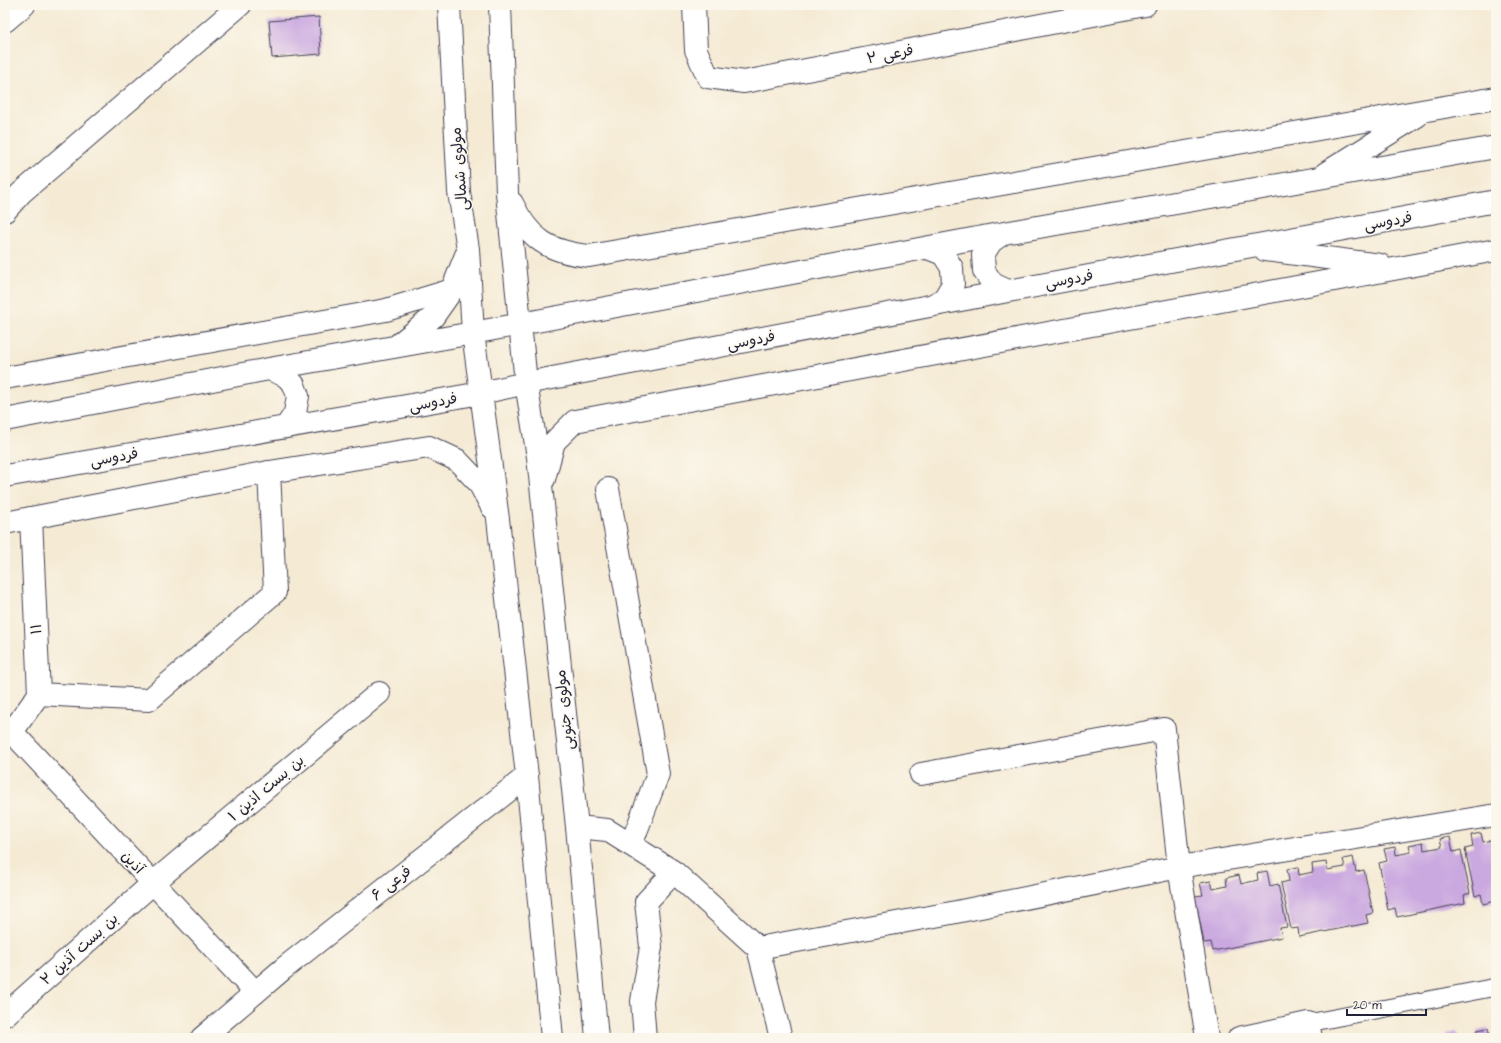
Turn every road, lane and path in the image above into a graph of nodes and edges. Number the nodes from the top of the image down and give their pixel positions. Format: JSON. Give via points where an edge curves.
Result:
{"nodes":[{"id":1,"x":24,"y":5,"type":"edge"},
{"id":2,"x":240,"y":5,"type":"edge"},
{"id":3,"x":449,"y":5,"type":"edge"},
{"id":4,"x":500,"y":5,"type":"edge"},
{"id":5,"x":694,"y":5,"type":"edge"},
{"id":6,"x":1145,"y":5,"type":"edge"},
{"id":7,"x":5,"y":21,"type":"edge"},
{"id":8,"x":1496,"y":98,"type":"edge"},
{"id":9,"x":1427,"y":110,"type":"junction"},
{"id":10,"x":1496,"y":147,"type":"edge"},
{"id":11,"x":1316,"y":178,"type":"junction"},
{"id":12,"x":507,"y":194,"type":"junction"},
{"id":13,"x":1496,"y":201,"type":"edge"},
{"id":14,"x":5,"y":210,"type":"edge"},
{"id":15,"x":1004,"y":233,"type":"junction"},
{"id":16,"x":1246,"y":247,"type":"junction"},
{"id":17,"x":928,"y":248,"type":"junction"},
{"id":18,"x":468,"y":249,"type":"junction"},
{"id":19,"x":1496,"y":250,"type":"edge"},
{"id":20,"x":1398,"y":268,"type":"junction"},
{"id":21,"x":452,"y":290,"type":"junction"},
{"id":22,"x":1008,"y":291,"type":"junction"},
{"id":23,"x":930,"y":306,"type":"junction"},
{"id":24,"x":520,"y":324,"type":"junction"},
{"id":25,"x":473,"y":333,"type":"junction"},
{"id":26,"x":396,"y":346,"type":"junction"},
{"id":27,"x":269,"y":369,"type":"junction"},
{"id":28,"x":5,"y":378,"type":"edge"},
{"id":29,"x":526,"y":383,"type":"junction"},
{"id":30,"x":481,"y":393,"type":"junction"},
{"id":31,"x":5,"y":420,"type":"edge"},
{"id":32,"x":286,"y":427,"type":"junction"},
{"id":33,"x":269,"y":472,"type":"junction"},
{"id":34,"x":5,"y":476,"type":"edge"},
{"id":35,"x":608,"y":489,"type":"dead end"},
{"id":36,"x":541,"y":490,"type":"junction"},
{"id":37,"x":31,"y":518,"type":"junction"},
{"id":38,"x":498,"y":519,"type":"junction"},
{"id":39,"x":5,"y":523,"type":"edge"},
{"id":40,"x":379,"y":693,"type":"dead end"},
{"id":41,"x":39,"y":694,"type":"junction"},
{"id":42,"x":8,"y":734,"type":"edge"},
{"id":43,"x":921,"y":774,"type":"dead end"},
{"id":44,"x":527,"y":776,"type":"junction"},
{"id":45,"x":1496,"y":815,"type":"edge"},
{"id":46,"x":577,"y":827,"type":"junction"},
{"id":47,"x":631,"y":845,"type":"junction"},
{"id":48,"x":1178,"y":867,"type":"junction"},
{"id":49,"x":674,"y":872,"type":"junction"},
{"id":50,"x":153,"y":883,"type":"junction"},
{"id":51,"x":758,"y":948,"type":"junction"},
{"id":52,"x":1496,"y":987,"type":"edge"},
{"id":53,"x":255,"y":992,"type":"junction"},
{"id":54,"x":5,"y":1016,"type":"edge"},
{"id":55,"x":1310,"y":1030,"type":"edge"},
{"id":56,"x":202,"y":1038,"type":"edge"},
{"id":57,"x":552,"y":1038,"type":"edge"},
{"id":58,"x":597,"y":1038,"type":"edge"},
{"id":59,"x":645,"y":1038,"type":"edge"},
{"id":60,"x":781,"y":1038,"type":"edge"},
{"id":61,"x":1206,"y":1038,"type":"edge"},
{"id":62,"x":1239,"y":1038,"type":"edge"}],
"edges":[{"from":1,"to":7,"type":"street"},
{"from":2,"to":14,"type":"street","via":[[21,193]]},
{"from":3,"to":18,"type":"street","name":"مولوی شمالی","via":[[459,192]]},
{"from":4,"to":12,"type":"street"},
{"from":5,"to":6,"type":"street","name":"فرعی ۲","via":[[696,50],[708,77],[744,82]]},
{"from":8,"to":9,"type":"street"},
{"from":9,"to":11,"type":"street"},
{"from":9,"to":12,"type":"street","via":[[589,256],[561,251],[535,237],[516,213]]},
{"from":10,"to":11,"type":"street"},
{"from":11,"to":15,"type":"street"},
{"from":12,"to":24,"type":"street"},
{"from":13,"to":16,"type":"street","name":"فردوسی"},
{"from":15,"to":17,"type":"street"},
{"from":15,"to":22,"type":"street","via":[[991,242],[983,256],[984,271],[993,284]]},
{"from":16,"to":20,"type":"street"},
{"from":16,"to":22,"type":"street","name":"فردوسی"},
{"from":17,"to":23,"type":"street","via":[[943,254],[952,268],[953,284],[944,299]]},
{"from":17,"to":24,"type":"street"},
{"from":18,"to":21,"type":"street"},
{"from":18,"to":25,"type":"street","name":"مولوی شمالی"},
{"from":19,"to":20,"type":"street"},
{"from":20,"to":36,"type":"street","via":[[575,421],[554,442]]},
{"from":21,"to":26,"type":"street","via":[[433,318]]},
{"from":21,"to":28,"type":"street","via":[[386,310]]},
{"from":22,"to":23,"type":"street","name":"فردوسی"},
{"from":23,"to":29,"type":"street","name":"فردوسی"},
{"from":24,"to":25,"type":"street"},
{"from":24,"to":29,"type":"street","name":"مولوی جنوبی"},
{"from":25,"to":26,"type":"street"},
{"from":25,"to":30,"type":"street","name":"مولوی شمالی"},
{"from":26,"to":27,"type":"street"},
{"from":27,"to":31,"type":"street"},
{"from":27,"to":32,"type":"street","via":[[286,376],[294,385],[298,396],[295,413]]},
{"from":29,"to":30,"type":"street","name":"فردوسی"},
{"from":29,"to":36,"type":"street","name":"مولوی جنوبی"},
{"from":30,"to":32,"type":"street","name":"فردوسی"},
{"from":30,"to":38,"type":"street"},
{"from":32,"to":34,"type":"street","name":"فردوسی"},
{"from":33,"to":37,"type":"street"},
{"from":33,"to":38,"type":"street","via":[[430,447],[457,460],[479,483]]},
{"from":33,"to":41,"type":"street","via":[[275,592],[149,700]]},
{"from":35,"to":47,"type":"street","via":[[658,774]]},
{"from":36,"to":46,"type":"street","name":"مولوی جنوبی"},
{"from":37,"to":39,"type":"street"},
{"from":37,"to":41,"type":"street","name":"۱۱"},
{"from":38,"to":44,"type":"street"},
{"from":40,"to":50,"type":"street","name":"بن بست اذین ۱"},
{"from":41,"to":42,"type":"street"},
{"from":42,"to":50,"type":"street","name":"آذین"},
{"from":43,"to":48,"type":"street","via":[[1164,729]]},
{"from":44,"to":53,"type":"street","name":"فرعی ۶"},
{"from":44,"to":57,"type":"street"},
{"from":45,"to":48,"type":"street"},
{"from":46,"to":47,"type":"street","via":[[606,830]]},
{"from":46,"to":58,"type":"street","name":"مولوی جنوبی"},
{"from":47,"to":49,"type":"street"},
{"from":48,"to":51,"type":"street","via":[[946,914]]},
{"from":48,"to":61,"type":"street"},
{"from":49,"to":51,"type":"street"},
{"from":49,"to":59,"type":"street","via":[[646,902],[651,947],[642,1001]]},
{"from":50,"to":53,"type":"street","name":"آذین"},
{"from":50,"to":54,"type":"street","name":"بن بست آذین ۲"},
{"from":51,"to":60,"type":"street"},
{"from":52,"to":55,"type":"street"},
{"from":53,"to":56,"type":"street","name":"فرعی ۶"},
{"from":55,"to":62,"type":"street"}]}
